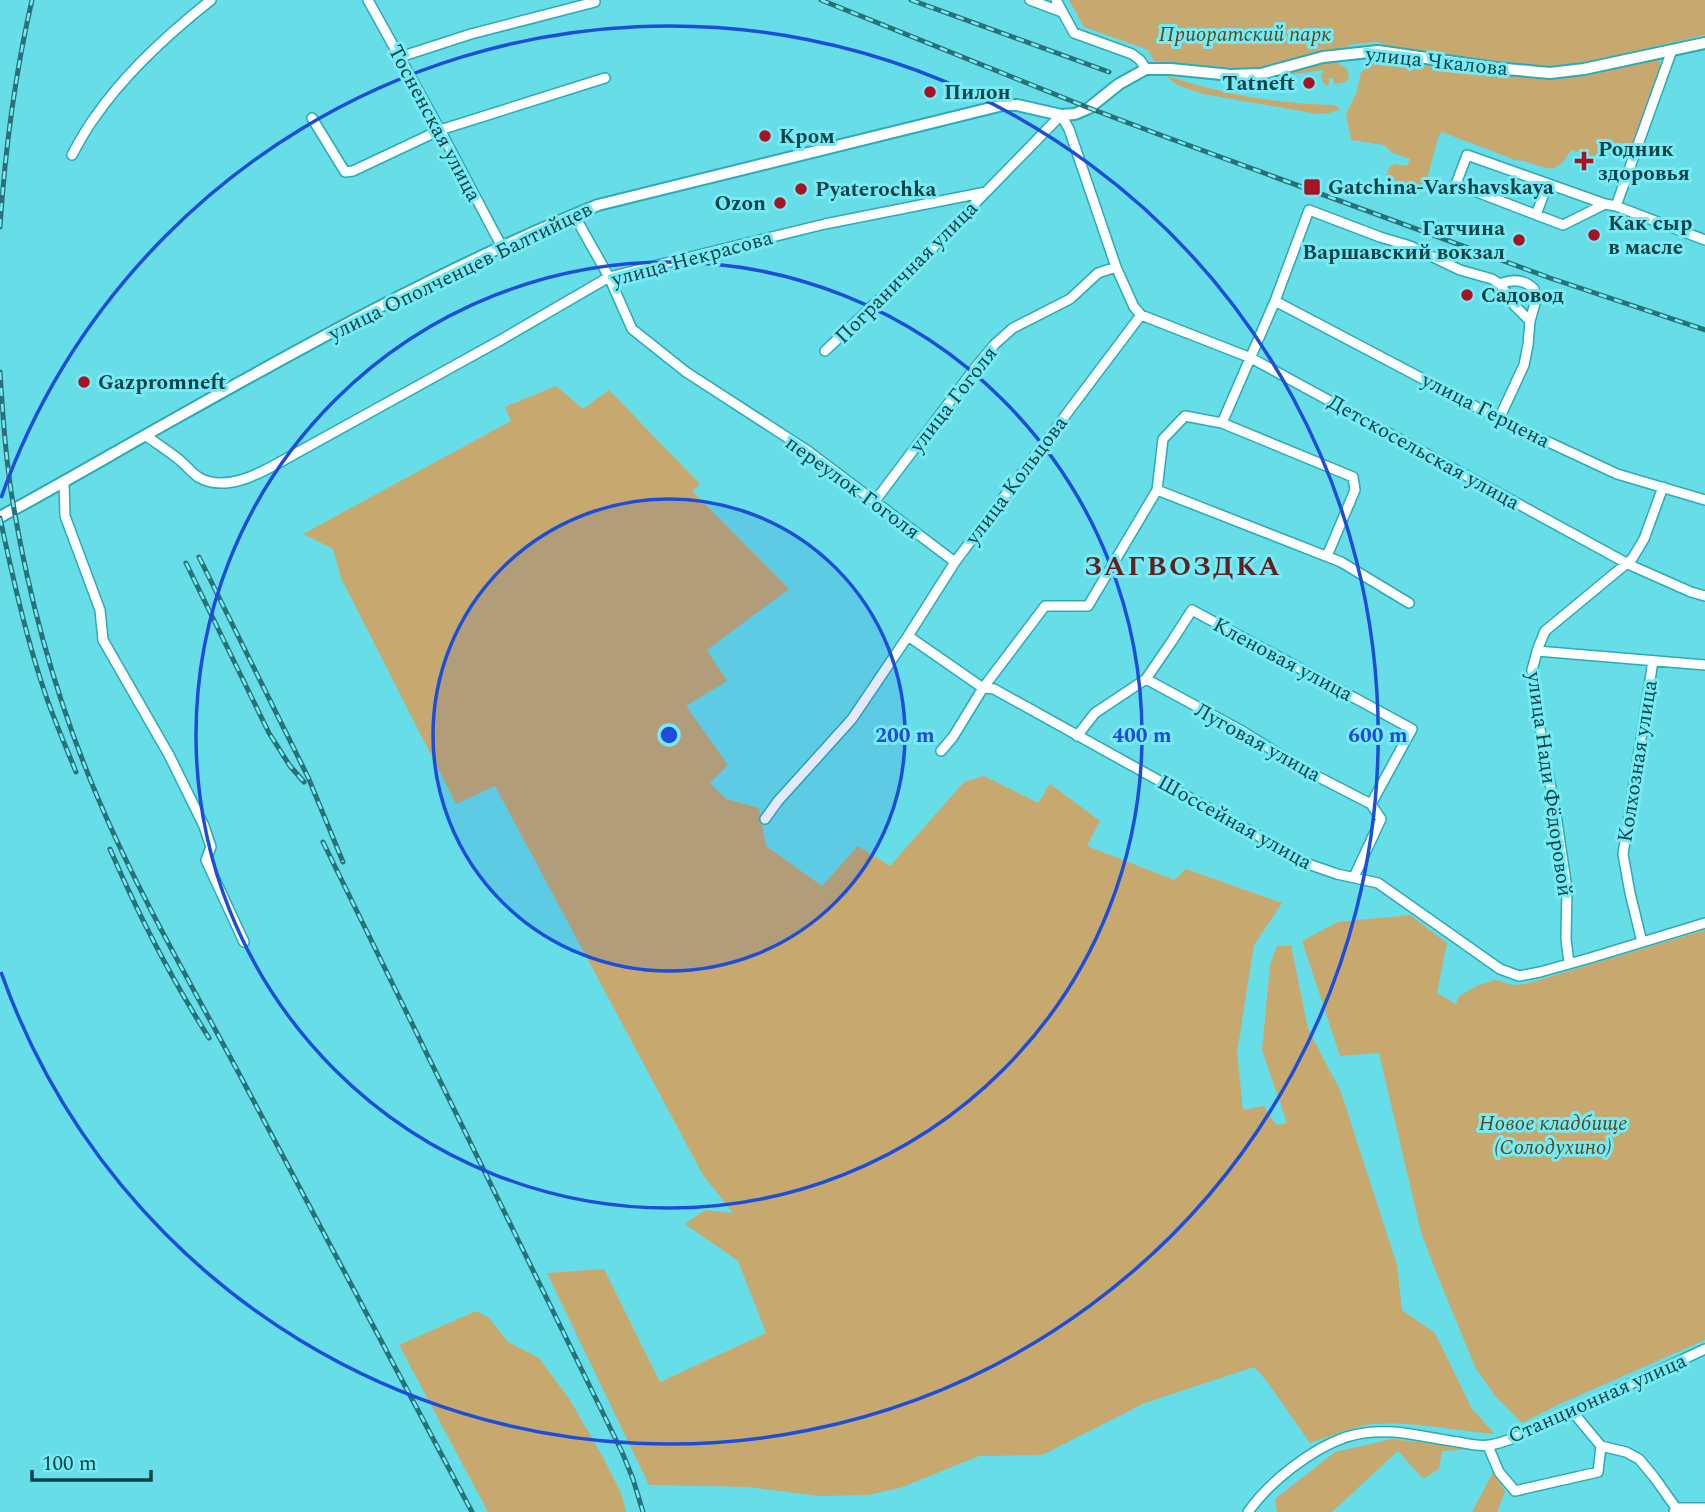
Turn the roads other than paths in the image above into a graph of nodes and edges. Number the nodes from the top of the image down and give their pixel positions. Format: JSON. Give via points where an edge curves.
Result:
{"nodes":[{"id":1,"x":211,"y":0,"type":"edge"},
{"id":2,"x":368,"y":0,"type":"edge"},
{"id":3,"x":1030,"y":0,"type":"edge"},
{"id":4,"x":1056,"y":0,"type":"edge"},
{"id":5,"x":595,"y":2,"type":"edge"},
{"id":6,"x":1062,"y":12,"type":"junction"},
{"id":7,"x":1705,"y":43,"type":"edge"},
{"id":8,"x":1672,"y":50,"type":"junction"},
{"id":9,"x":400,"y":57,"type":"junction"},
{"id":10,"x":1146,"y":69,"type":"junction"},
{"id":11,"x":605,"y":78,"type":"dead end"},
{"id":12,"x":1061,"y":115,"type":"junction"},
{"id":13,"x":313,"y":118,"type":"dead end"},
{"id":14,"x":440,"y":130,"type":"junction"},
{"id":15,"x":72,"y":155,"type":"dead end"},
{"id":16,"x":1547,"y":184,"type":"junction"},
{"id":17,"x":986,"y":192,"type":"junction"},
{"id":18,"x":1605,"y":204,"type":"junction"},
{"id":19,"x":1616,"y":206,"type":"junction"},
{"id":20,"x":574,"y":215,"type":"junction"},
{"id":21,"x":1536,"y":215,"type":"junction"},
{"id":22,"x":1705,"y":240,"type":"edge"},
{"id":23,"x":502,"y":247,"type":"junction"},
{"id":24,"x":1116,"y":267,"type":"junction"},
{"id":25,"x":608,"y":277,"type":"junction"},
{"id":26,"x":1500,"y":284,"type":"junction"},
{"id":27,"x":1275,"y":301,"type":"junction"},
{"id":28,"x":1533,"y":308,"type":"junction"},
{"id":29,"x":1522,"y":312,"type":"junction"},
{"id":30,"x":1141,"y":316,"type":"junction"},
{"id":31,"x":1530,"y":321,"type":"junction"},
{"id":32,"x":825,"y":351,"type":"dead end"},
{"id":33,"x":1251,"y":358,"type":"junction"},
{"id":34,"x":1499,"y":419,"type":"junction"},
{"id":35,"x":1222,"y":423,"type":"junction"},
{"id":36,"x":145,"y":435,"type":"junction"},
{"id":37,"x":64,"y":482,"type":"junction"},
{"id":38,"x":1663,"y":487,"type":"junction"},
{"id":39,"x":1157,"y":490,"type":"junction"},
{"id":40,"x":1705,"y":500,"type":"edge"},
{"id":41,"x":874,"y":502,"type":"junction"},
{"id":42,"x":0,"y":517,"type":"edge"},
{"id":43,"x":1327,"y":556,"type":"junction"},
{"id":44,"x":954,"y":562,"type":"junction"},
{"id":45,"x":1628,"y":563,"type":"junction"},
{"id":46,"x":1705,"y":596,"type":"edge"},
{"id":47,"x":1409,"y":603,"type":"dead end"},
{"id":48,"x":908,"y":635,"type":"junction"},
{"id":49,"x":1537,"y":651,"type":"junction"},
{"id":50,"x":1653,"y":662,"type":"junction"},
{"id":51,"x":1705,"y":665,"type":"edge"},
{"id":52,"x":1146,"y":679,"type":"junction"},
{"id":53,"x":983,"y":688,"type":"junction"},
{"id":54,"x":1077,"y":736,"type":"junction"},
{"id":55,"x":941,"y":751,"type":"dead end"},
{"id":56,"x":1371,"y":804,"type":"junction"},
{"id":57,"x":765,"y":819,"type":"dead end"},
{"id":58,"x":1354,"y":877,"type":"junction"},
{"id":59,"x":1705,"y":923,"type":"edge"},
{"id":60,"x":244,"y":942,"type":"dead end"},
{"id":61,"x":1642,"y":942,"type":"junction"},
{"id":62,"x":1569,"y":964,"type":"junction"},
{"id":63,"x":1705,"y":1349,"type":"edge"},
{"id":64,"x":1572,"y":1412,"type":"junction"},
{"id":65,"x":1488,"y":1446,"type":"junction"},
{"id":66,"x":1601,"y":1446,"type":"junction"},
{"id":67,"x":1256,"y":1501,"type":"junction"},
{"id":68,"x":1705,"y":1508,"type":"edge"},
{"id":69,"x":1675,"y":1510,"type":"edge"},
{"id":70,"x":1248,"y":1512,"type":"edge"},
{"id":71,"x":1259,"y":1512,"type":"edge"}],
"edges":[{"from":1,"to":15,"type":"street","via":[[160,43],[117,89]]},
{"from":2,"to":9,"type":"street","name":"Тосненская улица"},
{"from":3,"to":6,"type":"street"},
{"from":4,"to":6,"type":"street"},
{"from":5,"to":9,"type":"street"},
{"from":6,"to":10,"type":"street","via":[[1074,33],[1132,54]]},
{"from":7,"to":8,"type":"main road","name":"улица Чкалова"},
{"from":8,"to":10,"type":"main road","name":"улица Чкалова","via":[[1550,73],[1378,51],[1323,57],[1261,74]]},
{"from":8,"to":19,"type":"street"},
{"from":9,"to":14,"type":"street","name":"Тосненская улица"},
{"from":10,"to":12,"type":"main road","via":[[1076,114]]},
{"from":11,"to":14,"type":"street"},
{"from":12,"to":17,"type":"street"},
{"from":12,"to":20,"type":"main road","name":"улица Ополченцев Балтийцев","via":[[1003,105],[598,205]]},
{"from":12,"to":24,"type":"street"},
{"from":13,"to":14,"type":"street","via":[[345,172]]},
{"from":14,"to":23,"type":"street","name":"Тосненская улица"},
{"from":16,"to":18,"type":"street"},
{"from":16,"to":21,"type":"street"},
{"from":16,"to":21,"type":"street","via":[[1467,155],[1456,184]]},
{"from":17,"to":25,"type":"street","name":"улица Некрасова","via":[[825,224]]},
{"from":17,"to":32,"type":"street","name":"Пограничная улица"},
{"from":18,"to":19,"type":"street"},
{"from":18,"to":21,"type":"street","via":[[1563,226]]},
{"from":19,"to":22,"type":"street"},
{"from":20,"to":23,"type":"main road","name":"улица Ополченцев Балтийцев"},
{"from":20,"to":25,"type":"street","name":"переулок Гоголя"},
{"from":23,"to":36,"type":"main road","name":"улица Ополченцев Балтийцев","via":[[327,335]]},
{"from":24,"to":30,"type":"street"},
{"from":24,"to":41,"type":"street","name":"улица Гоголя","via":[[1098,274],[1070,299],[1013,328],[995,344]]},
{"from":25,"to":36,"type":"street","name":"улица Некрасова","via":[[264,472],[233,482],[213,482],[199,477]]},
{"from":25,"to":41,"type":"street","name":"переулок Гоголя","via":[[632,330]]},
{"from":26,"to":27,"type":"street","via":[[1309,210]]},
{"from":26,"to":28,"type":"street","via":[[1529,284],[1536,294]]},
{"from":26,"to":29,"type":"street"},
{"from":27,"to":33,"type":"street"},
{"from":27,"to":34,"type":"street","name":"улица Герцена"},
{"from":28,"to":29,"type":"street"},
{"from":28,"to":31,"type":"street"},
{"from":29,"to":31,"type":"street"},
{"from":30,"to":33,"type":"street","name":"Детскосельская улица"},
{"from":30,"to":44,"type":"street","name":"улица Кольцова"},
{"from":31,"to":34,"type":"street","via":[[1524,365]]},
{"from":33,"to":35,"type":"street"},
{"from":33,"to":45,"type":"street","name":"Детскосельская улица"},
{"from":34,"to":38,"type":"street","name":"улица Герцена","via":[[1617,474]]},
{"from":35,"to":39,"type":"street","via":[[1185,416],[1163,439]]},
{"from":35,"to":43,"type":"street","via":[[1353,477],[1355,490]]},
{"from":36,"to":37,"type":"main road","name":"улица Ополченцев Балтийцев"},
{"from":37,"to":42,"type":"main road","name":"улица Ополченцев Балтийцев"},
{"from":37,"to":60,"type":"street","via":[[65,516],[100,610],[103,640],[204,826],[211,847],[206,860]]},
{"from":38,"to":40,"type":"street","name":"улица Герцена"},
{"from":38,"to":45,"type":"street","name":"улица Нади Фёдоровой","via":[[1644,539]]},
{"from":39,"to":43,"type":"street"},
{"from":39,"to":53,"type":"street","via":[[1088,606],[1045,606]]},
{"from":41,"to":44,"type":"street","name":"переулок Гоголя"},
{"from":43,"to":47,"type":"street"},
{"from":44,"to":48,"type":"street","name":"улица Кольцова"},
{"from":45,"to":46,"type":"street","name":"Детскосельская улица"},
{"from":45,"to":49,"type":"street","name":"улица Нади Фёдоровой","via":[[1545,631]]},
{"from":48,"to":53,"type":"street","name":"Шоссейная улица"},
{"from":48,"to":57,"type":"street","name":"улица Кольцова","via":[[852,719]]},
{"from":49,"to":50,"type":"street"},
{"from":49,"to":62,"type":"street","name":"улица Нади Фёдоровой","via":[[1532,670],[1534,697],[1567,889]]},
{"from":50,"to":51,"type":"street"},
{"from":50,"to":61,"type":"street","name":"Колхозная улица","via":[[1623,854]]},
{"from":52,"to":54,"type":"street","via":[[1094,713]]},
{"from":52,"to":56,"type":"street","name":"Луговая улица"},
{"from":52,"to":56,"type":"street","name":"Кленовая улица","via":[[1192,610],[1412,729]]},
{"from":53,"to":54,"type":"street","name":"Шоссейная улица","via":[[994,689]]},
{"from":53,"to":55,"type":"street"},
{"from":54,"to":58,"type":"street","name":"Шоссейная улица","via":[[1311,865]]},
{"from":56,"to":58,"type":"street","via":[[1381,819]]},
{"from":58,"to":62,"type":"street","name":"Шоссейная улица","via":[[1378,883],[1500,970],[1519,976]]},
{"from":59,"to":61,"type":"street"},
{"from":61,"to":62,"type":"street"},
{"from":63,"to":64,"type":"street","name":"Станционная улица"},
{"from":64,"to":65,"type":"street","name":"Станционная улица"},
{"from":64,"to":66,"type":"street"},
{"from":65,"to":66,"type":"street","via":[[1499,1472],[1515,1491],[1598,1472]]},
{"from":65,"to":67,"type":"street","via":[[1393,1432],[1345,1437],[1297,1464]]},
{"from":66,"to":69,"type":"street","via":[[1639,1459]]},
{"from":67,"to":70,"type":"street"},
{"from":67,"to":71,"type":"street"},
{"from":68,"to":69,"type":"street"}]}
